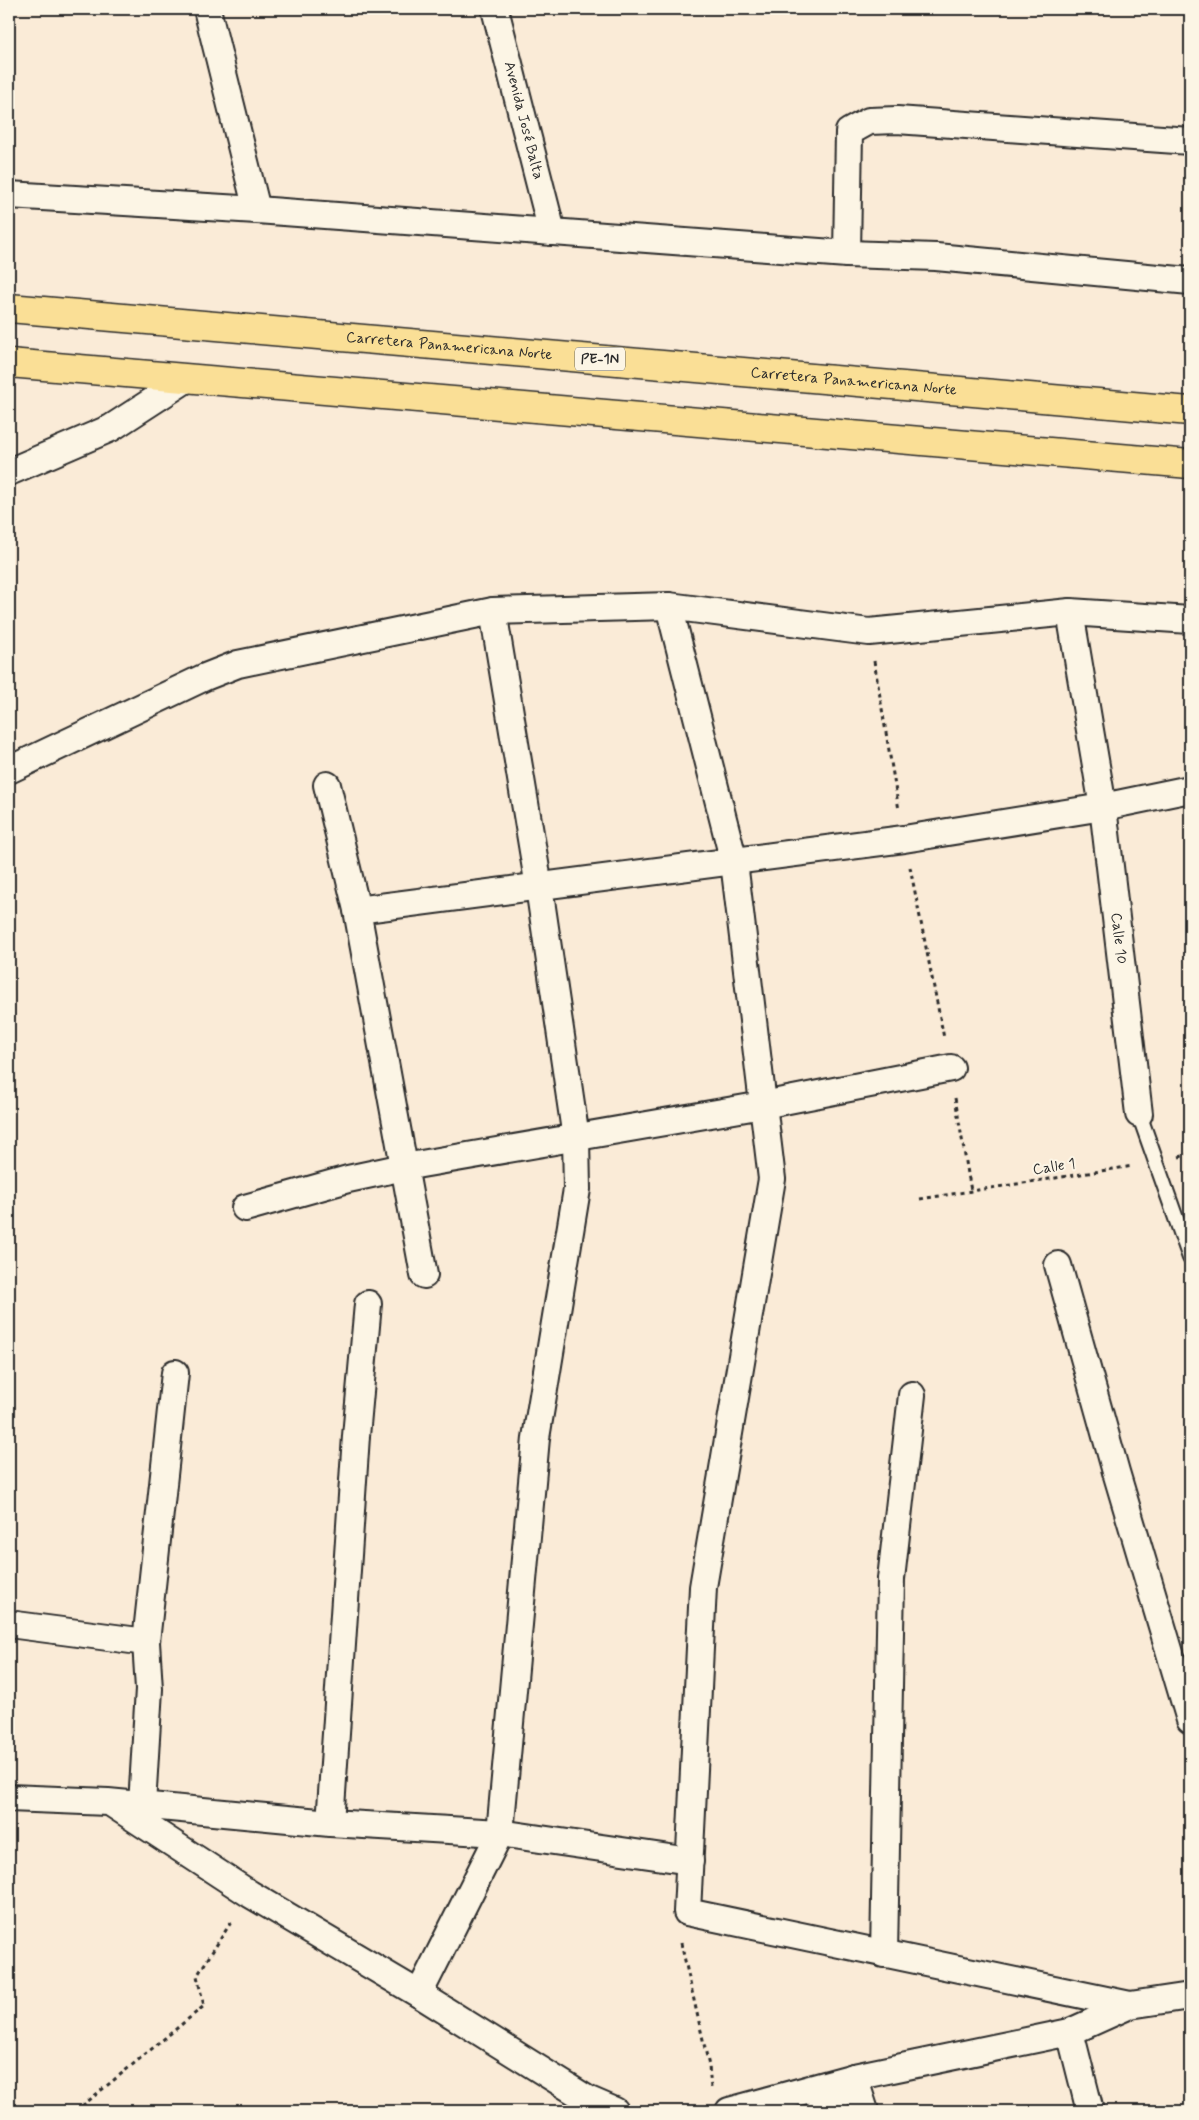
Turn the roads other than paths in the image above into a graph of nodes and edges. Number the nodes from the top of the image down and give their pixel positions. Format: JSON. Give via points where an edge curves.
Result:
{"nodes":[{"id":1,"x":207,"y":9,"type":"edge"},
{"id":2,"x":495,"y":9,"type":"edge"},
{"id":3,"x":1190,"y":141,"type":"edge"},
{"id":4,"x":9,"y":195,"type":"edge"},
{"id":5,"x":257,"y":210,"type":"junction"},
{"id":6,"x":552,"y":232,"type":"junction"},
{"id":7,"x":847,"y":254,"type":"junction"},
{"id":8,"x":1190,"y":281,"type":"edge"},
{"id":9,"x":9,"y":308,"type":"edge"},
{"id":10,"x":9,"y":363,"type":"edge"},
{"id":11,"x":188,"y":378,"type":"junction"},
{"id":12,"x":1190,"y":411,"type":"edge"},
{"id":13,"x":1190,"y":464,"type":"edge"},
{"id":14,"x":9,"y":472,"type":"edge"},
{"id":15,"x":669,"y":606,"type":"junction"},
{"id":16,"x":493,"y":611,"type":"junction"},
{"id":17,"x":1070,"y":612,"type":"junction"},
{"id":18,"x":1190,"y":620,"type":"edge"},
{"id":19,"x":9,"y":770,"type":"edge"},
{"id":20,"x":327,"y":785,"type":"dead end"},
{"id":21,"x":1190,"y":789,"type":"edge"},
{"id":22,"x":1103,"y":807,"type":"junction"},
{"id":23,"x":734,"y":862,"type":"junction"},
{"id":24,"x":540,"y":887,"type":"junction"},
{"id":25,"x":356,"y":910,"type":"junction"},
{"id":26,"x":950,"y":1068,"type":"road end"},
{"id":27,"x":763,"y":1105,"type":"junction"},
{"id":28,"x":1139,"y":1114,"type":"joint"},
{"id":29,"x":576,"y":1138,"type":"junction"},
{"id":30,"x":404,"y":1167,"type":"junction"},
{"id":31,"x":246,"y":1208,"type":"dead end"},
{"id":32,"x":1190,"y":1258,"type":"edge"},
{"id":33,"x":1058,"y":1265,"type":"dead end"},
{"id":34,"x":424,"y":1275,"type":"dead end"},
{"id":35,"x":368,"y":1304,"type":"dead end"},
{"id":36,"x":175,"y":1373,"type":"dead end"},
{"id":37,"x":912,"y":1395,"type":"dead end"},
{"id":38,"x":9,"y":1624,"type":"edge"},
{"id":39,"x":146,"y":1642,"type":"junction"},
{"id":40,"x":1190,"y":1720,"type":"edge"},
{"id":41,"x":9,"y":1798,"type":"edge"},
{"id":42,"x":108,"y":1802,"type":"junction"},
{"id":43,"x":142,"y":1805,"type":"junction"},
{"id":44,"x":330,"y":1823,"type":"junction"},
{"id":45,"x":500,"y":1833,"type":"junction"},
{"id":46,"x":690,"y":1861,"type":"junction"},
{"id":47,"x":884,"y":1954,"type":"junction"},
{"id":48,"x":419,"y":1994,"type":"junction"},
{"id":49,"x":1190,"y":1996,"type":"edge"},
{"id":50,"x":1130,"y":2005,"type":"junction"},
{"id":51,"x":1070,"y":2032,"type":"junction"},
{"id":52,"x":854,"y":2077,"type":"junction"},
{"id":53,"x":615,"y":2111,"type":"edge"},
{"id":54,"x":730,"y":2111,"type":"edge"},
{"id":55,"x":819,"y":2111,"type":"edge"},
{"id":56,"x":864,"y":2111,"type":"edge"},
{"id":57,"x":1090,"y":2111,"type":"edge"}],
"edges":[{"from":1,"to":5,"type":"street"},
{"from":2,"to":6,"type":"street","name":"Avenida José Balta"},
{"from":3,"to":7,"type":"street","via":[[897,120],[869,121],[849,132]]},
{"from":4,"to":5,"type":"street"},
{"from":5,"to":6,"type":"street"},
{"from":6,"to":7,"type":"street"},
{"from":7,"to":8,"type":"street","via":[[936,257]]},
{"from":9,"to":12,"type":"highway","name":"Carretera Panamericana Norte","number":"PE-1N"},
{"from":10,"to":11,"type":"highway"},
{"from":11,"to":13,"type":"highway"},
{"from":11,"to":14,"type":"street","via":[[111,428]]},
{"from":15,"to":16,"type":"street"},
{"from":15,"to":17,"type":"street","via":[[869,632]]},
{"from":15,"to":23,"type":"street"},
{"from":16,"to":19,"type":"street","via":[[238,664]]},
{"from":16,"to":24,"type":"street"},
{"from":17,"to":18,"type":"street"},
{"from":17,"to":22,"type":"street","name":"Calle 10"},
{"from":20,"to":25,"type":"street"},
{"from":21,"to":22,"type":"street"},
{"from":22,"to":23,"type":"street"},
{"from":22,"to":28,"type":"street","name":"Calle 10"},
{"from":23,"to":24,"type":"street"},
{"from":23,"to":27,"type":"street"},
{"from":24,"to":25,"type":"street"},
{"from":24,"to":29,"type":"street"},
{"from":25,"to":30,"type":"street"},
{"from":26,"to":27,"type":"street"},
{"from":27,"to":29,"type":"street"},
{"from":27,"to":46,"type":"street","via":[[772,1179],[703,1587]]},
{"from":28,"to":32,"type":"lane","name":"Calle 10"},
{"from":29,"to":30,"type":"street"},
{"from":29,"to":45,"type":"street","via":[[577,1189],[536,1438]]},
{"from":30,"to":31,"type":"street"},
{"from":30,"to":34,"type":"street"},
{"from":33,"to":40,"type":"street"},
{"from":35,"to":44,"type":"street","via":[[355,1446]]},
{"from":36,"to":39,"type":"street"},
{"from":37,"to":47,"type":"street","via":[[891,1580]]},
{"from":38,"to":39,"type":"street"},
{"from":39,"to":43,"type":"street","via":[[149,1689]]},
{"from":41,"to":42,"type":"street"},
{"from":42,"to":43,"type":"street"},
{"from":42,"to":48,"type":"street","via":[[250,1894]]},
{"from":43,"to":44,"type":"street"},
{"from":44,"to":45,"type":"street"},
{"from":45,"to":46,"type":"street"},
{"from":45,"to":48,"type":"street"},
{"from":46,"to":47,"type":"street","via":[[687,1912]]},
{"from":47,"to":50,"type":"street"},
{"from":48,"to":53,"type":"street","via":[[587,2099]]},
{"from":49,"to":50,"type":"street"},
{"from":50,"to":51,"type":"street"},
{"from":51,"to":52,"type":"street"},
{"from":51,"to":57,"type":"street"},
{"from":52,"to":54,"type":"street"},
{"from":52,"to":55,"type":"street","via":[[836,2099]]},
{"from":52,"to":56,"type":"street"}]}
